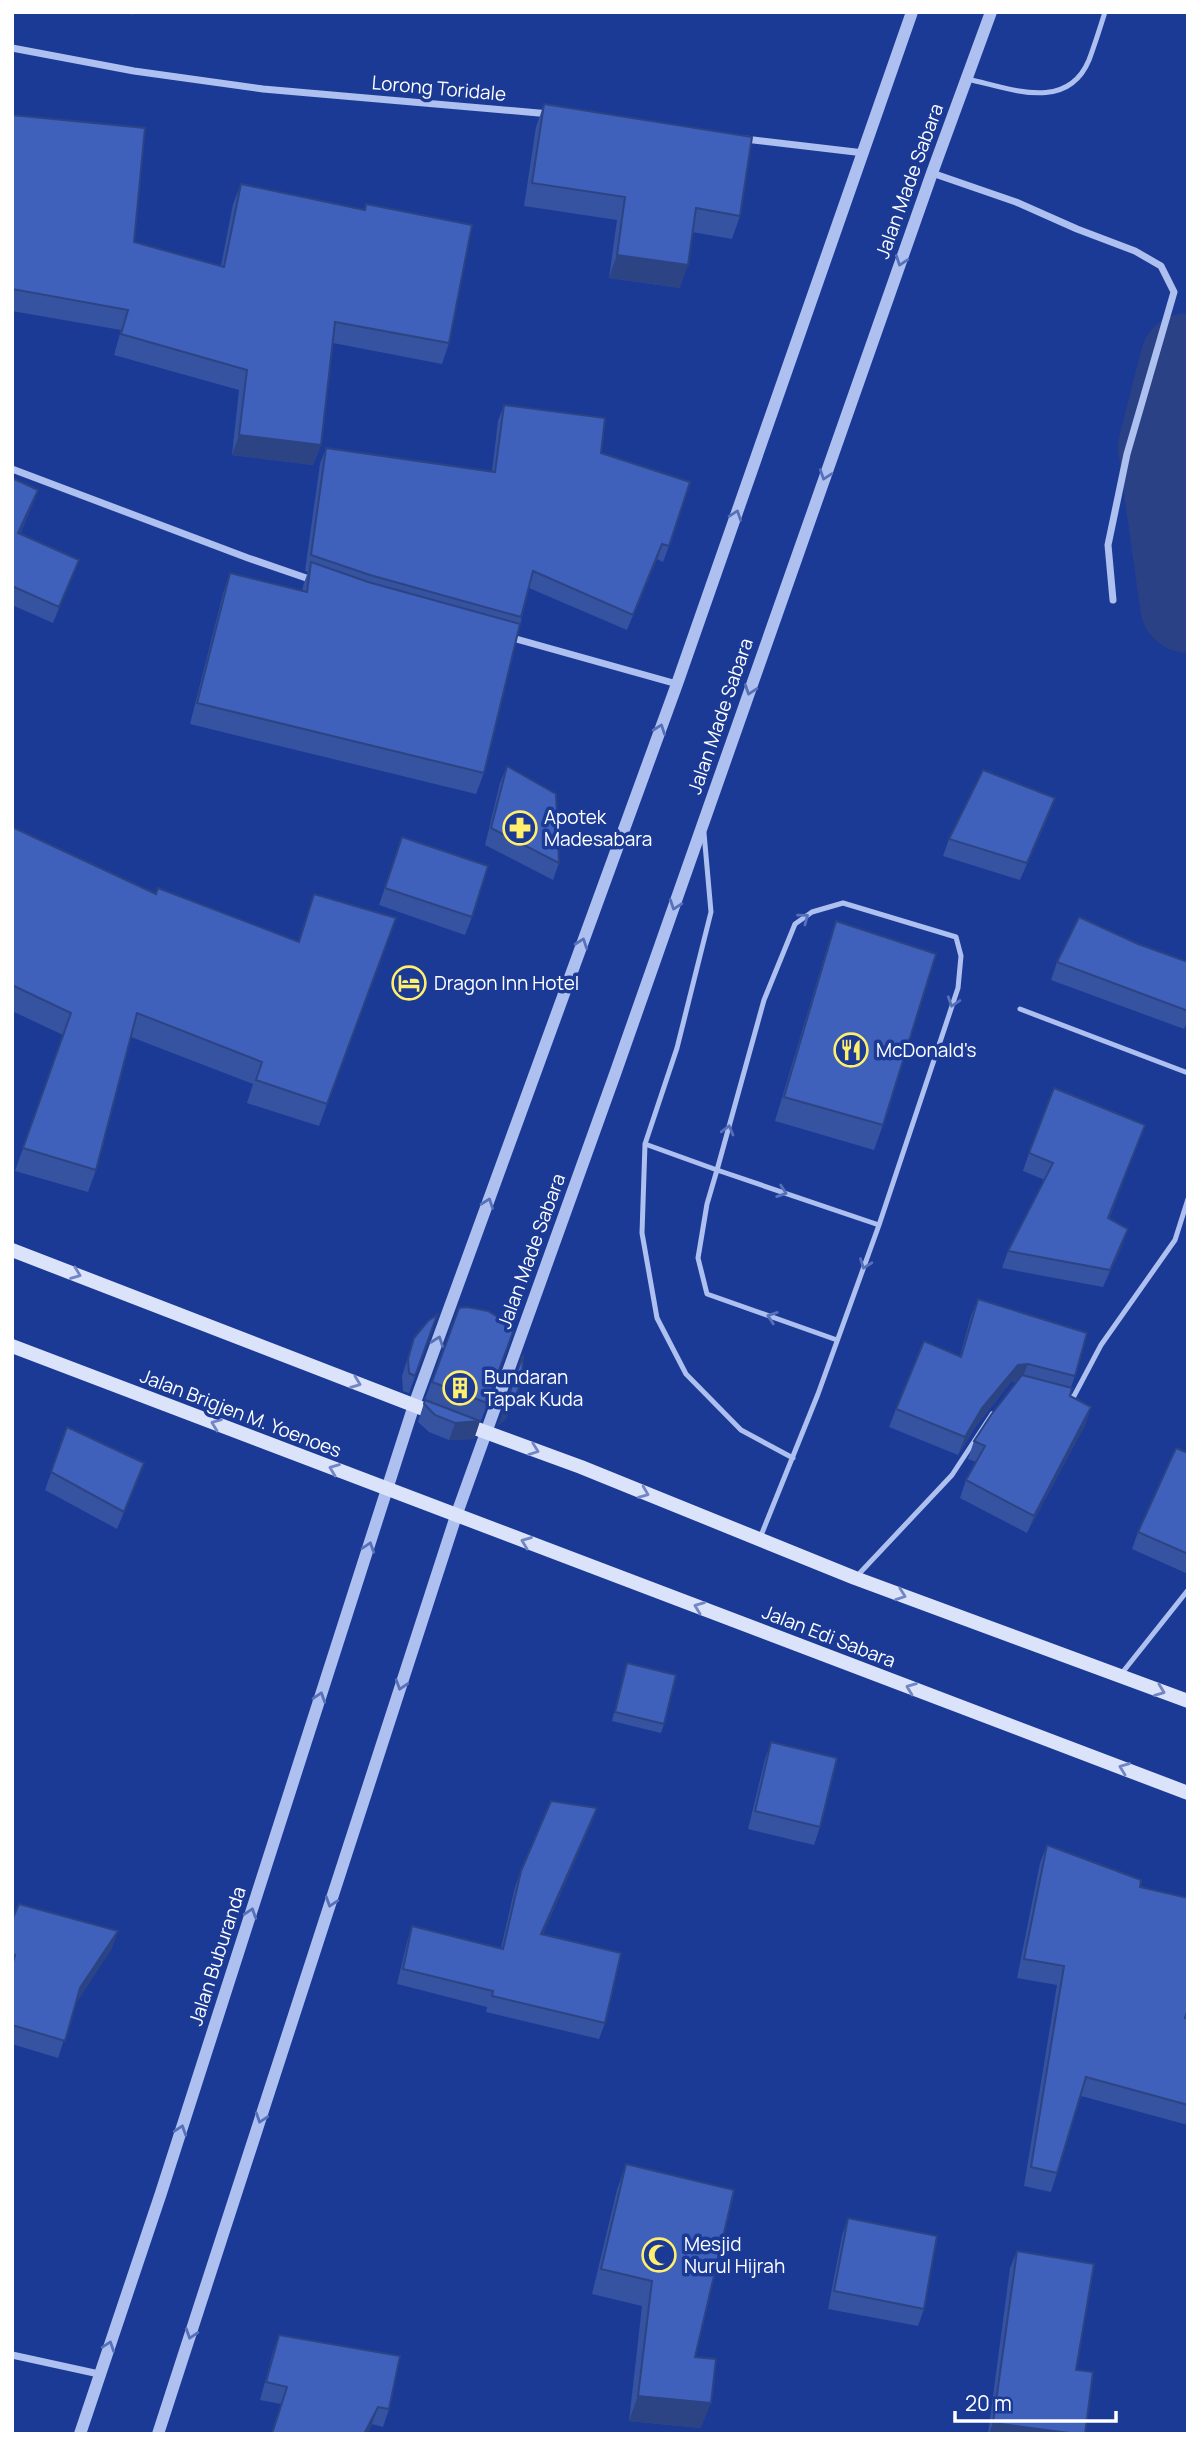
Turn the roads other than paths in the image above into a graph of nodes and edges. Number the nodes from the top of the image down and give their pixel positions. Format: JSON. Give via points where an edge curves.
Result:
{"nodes":[{"id":1,"x":912,"y":12,"type":"edge"},
{"id":2,"x":991,"y":12,"type":"edge"},
{"id":3,"x":1105,"y":12,"type":"edge"},
{"id":4,"x":12,"y":48,"type":"edge"},
{"id":5,"x":967,"y":79,"type":"junction"},
{"id":6,"x":565,"y":116,"type":"edge"},
{"id":7,"x":742,"y":138,"type":"edge"},
{"id":8,"x":864,"y":153,"type":"junction"},
{"id":9,"x":932,"y":173,"type":"junction"},
{"id":10,"x":12,"y":469,"type":"edge"},
{"id":11,"x":324,"y":584,"type":"edge"},
{"id":12,"x":1113,"y":600,"type":"dead end"},
{"id":13,"x":506,"y":637,"type":"edge"},
{"id":14,"x":677,"y":684,"type":"junction"},
{"id":15,"x":703,"y":823,"type":"junction"},
{"id":16,"x":1020,"y":1009,"type":"dead end"},
{"id":17,"x":1188,"y":1073,"type":"edge"},
{"id":18,"x":645,"y":1144,"type":"junction"},
{"id":19,"x":718,"y":1170,"type":"junction"},
{"id":20,"x":1188,"y":1199,"type":"edge"},
{"id":21,"x":879,"y":1224,"type":"junction"},
{"id":22,"x":12,"y":1250,"type":"edge"},
{"id":23,"x":837,"y":1340,"type":"junction"},
{"id":24,"x":12,"y":1346,"type":"edge"},
{"id":25,"x":1056,"y":1397,"type":"edge"},
{"id":26,"x":414,"y":1405,"type":"junction"},
{"id":27,"x":996,"y":1408,"type":"edge"},
{"id":28,"x":486,"y":1433,"type":"junction"},
{"id":29,"x":793,"y":1458,"type":"junction"},
{"id":30,"x":388,"y":1489,"type":"junction"},
{"id":31,"x":456,"y":1516,"type":"junction"},
{"id":32,"x":760,"y":1539,"type":"junction"},
{"id":33,"x":855,"y":1578,"type":"junction"},
{"id":34,"x":1188,"y":1590,"type":"edge"},
{"id":35,"x":1120,"y":1676,"type":"junction"},
{"id":36,"x":1188,"y":1701,"type":"edge"},
{"id":37,"x":1188,"y":1793,"type":"edge"},
{"id":38,"x":12,"y":2355,"type":"edge"},
{"id":39,"x":99,"y":2374,"type":"junction"},
{"id":40,"x":80,"y":2434,"type":"edge"},
{"id":41,"x":158,"y":2434,"type":"edge"}],
"edges":[{"from":1,"to":8,"type":"street"},
{"from":2,"to":5,"type":"street","name":"Jalan Made Sabara"},
{"from":3,"to":5,"type":"lane","via":[[1088,62],[1076,81],[1062,89],[1042,95]]},
{"from":4,"to":6,"type":"street","name":"Lorong Toridale","via":[[263,89]]},
{"from":5,"to":9,"type":"street","name":"Jalan Made Sabara"},
{"from":7,"to":8,"type":"street"},
{"from":14,"to":8,"type":"street","one_way":true},
{"from":9,"to":12,"type":"street","via":[[1135,251],[1161,266],[1174,292],[1127,454],[1108,545]]},
{"from":9,"to":15,"type":"street","name":"Jalan Made Sabara","one_way":true},
{"from":10,"to":11,"type":"street"},
{"from":13,"to":14,"type":"street"},
{"from":26,"to":14,"type":"street","one_way":true},
{"from":15,"to":18,"type":"lane","via":[[711,912],[677,1048]]},
{"from":15,"to":28,"type":"street","name":"Jalan Made Sabara","one_way":true},
{"from":16,"to":17,"type":"lane"},
{"from":18,"to":19,"type":"lane"},
{"from":18,"to":29,"type":"lane","via":[[642,1233],[657,1318],[686,1374],[741,1430]]},
{"from":19,"to":21,"type":"lane","one_way":true},
{"from":19,"to":21,"type":"lane","one_way":true,"via":[[764,1000],[795,924],[812,912],[844,902],[956,937],[961,956],[958,988]]},
{"from":23,"to":19,"type":"lane","one_way":true,"via":[[707,1294],[698,1258]]},
{"from":20,"to":25,"type":"lane","via":[[1175,1240],[1101,1345],[1074,1396],[1068,1400]]},
{"from":21,"to":23,"type":"lane","one_way":true},
{"from":22,"to":26,"type":"main road","one_way":true},
{"from":23,"to":29,"type":"lane"},
{"from":30,"to":24,"type":"main road","name":"Jalan Brigjen M. Yoenoes","one_way":true},
{"from":26,"to":28,"type":"main road"},
{"from":26,"to":30,"type":"street","name":"Jalan Buburanda"},
{"from":27,"to":33,"type":"lane","via":[[952,1475]]},
{"from":28,"to":31,"type":"street","name":"Jalan Made Sabara"},
{"from":28,"to":32,"type":"main road","one_way":true},
{"from":29,"to":32,"type":"lane"},
{"from":30,"to":31,"type":"main road","name":"Jalan Brigjen M. Yoenoes"},
{"from":39,"to":30,"type":"street","name":"Jalan Buburanda","one_way":true},
{"from":37,"to":31,"type":"main road","name":"Jalan Edi Sabara","one_way":true},
{"from":31,"to":41,"type":"street","one_way":true},
{"from":32,"to":33,"type":"main road"},
{"from":33,"to":35,"type":"main road","one_way":true},
{"from":34,"to":35,"type":"lane"},
{"from":35,"to":36,"type":"main road","one_way":true},
{"from":38,"to":39,"type":"street"},
{"from":39,"to":40,"type":"street","name":"Jalan Buburanda"}]}
